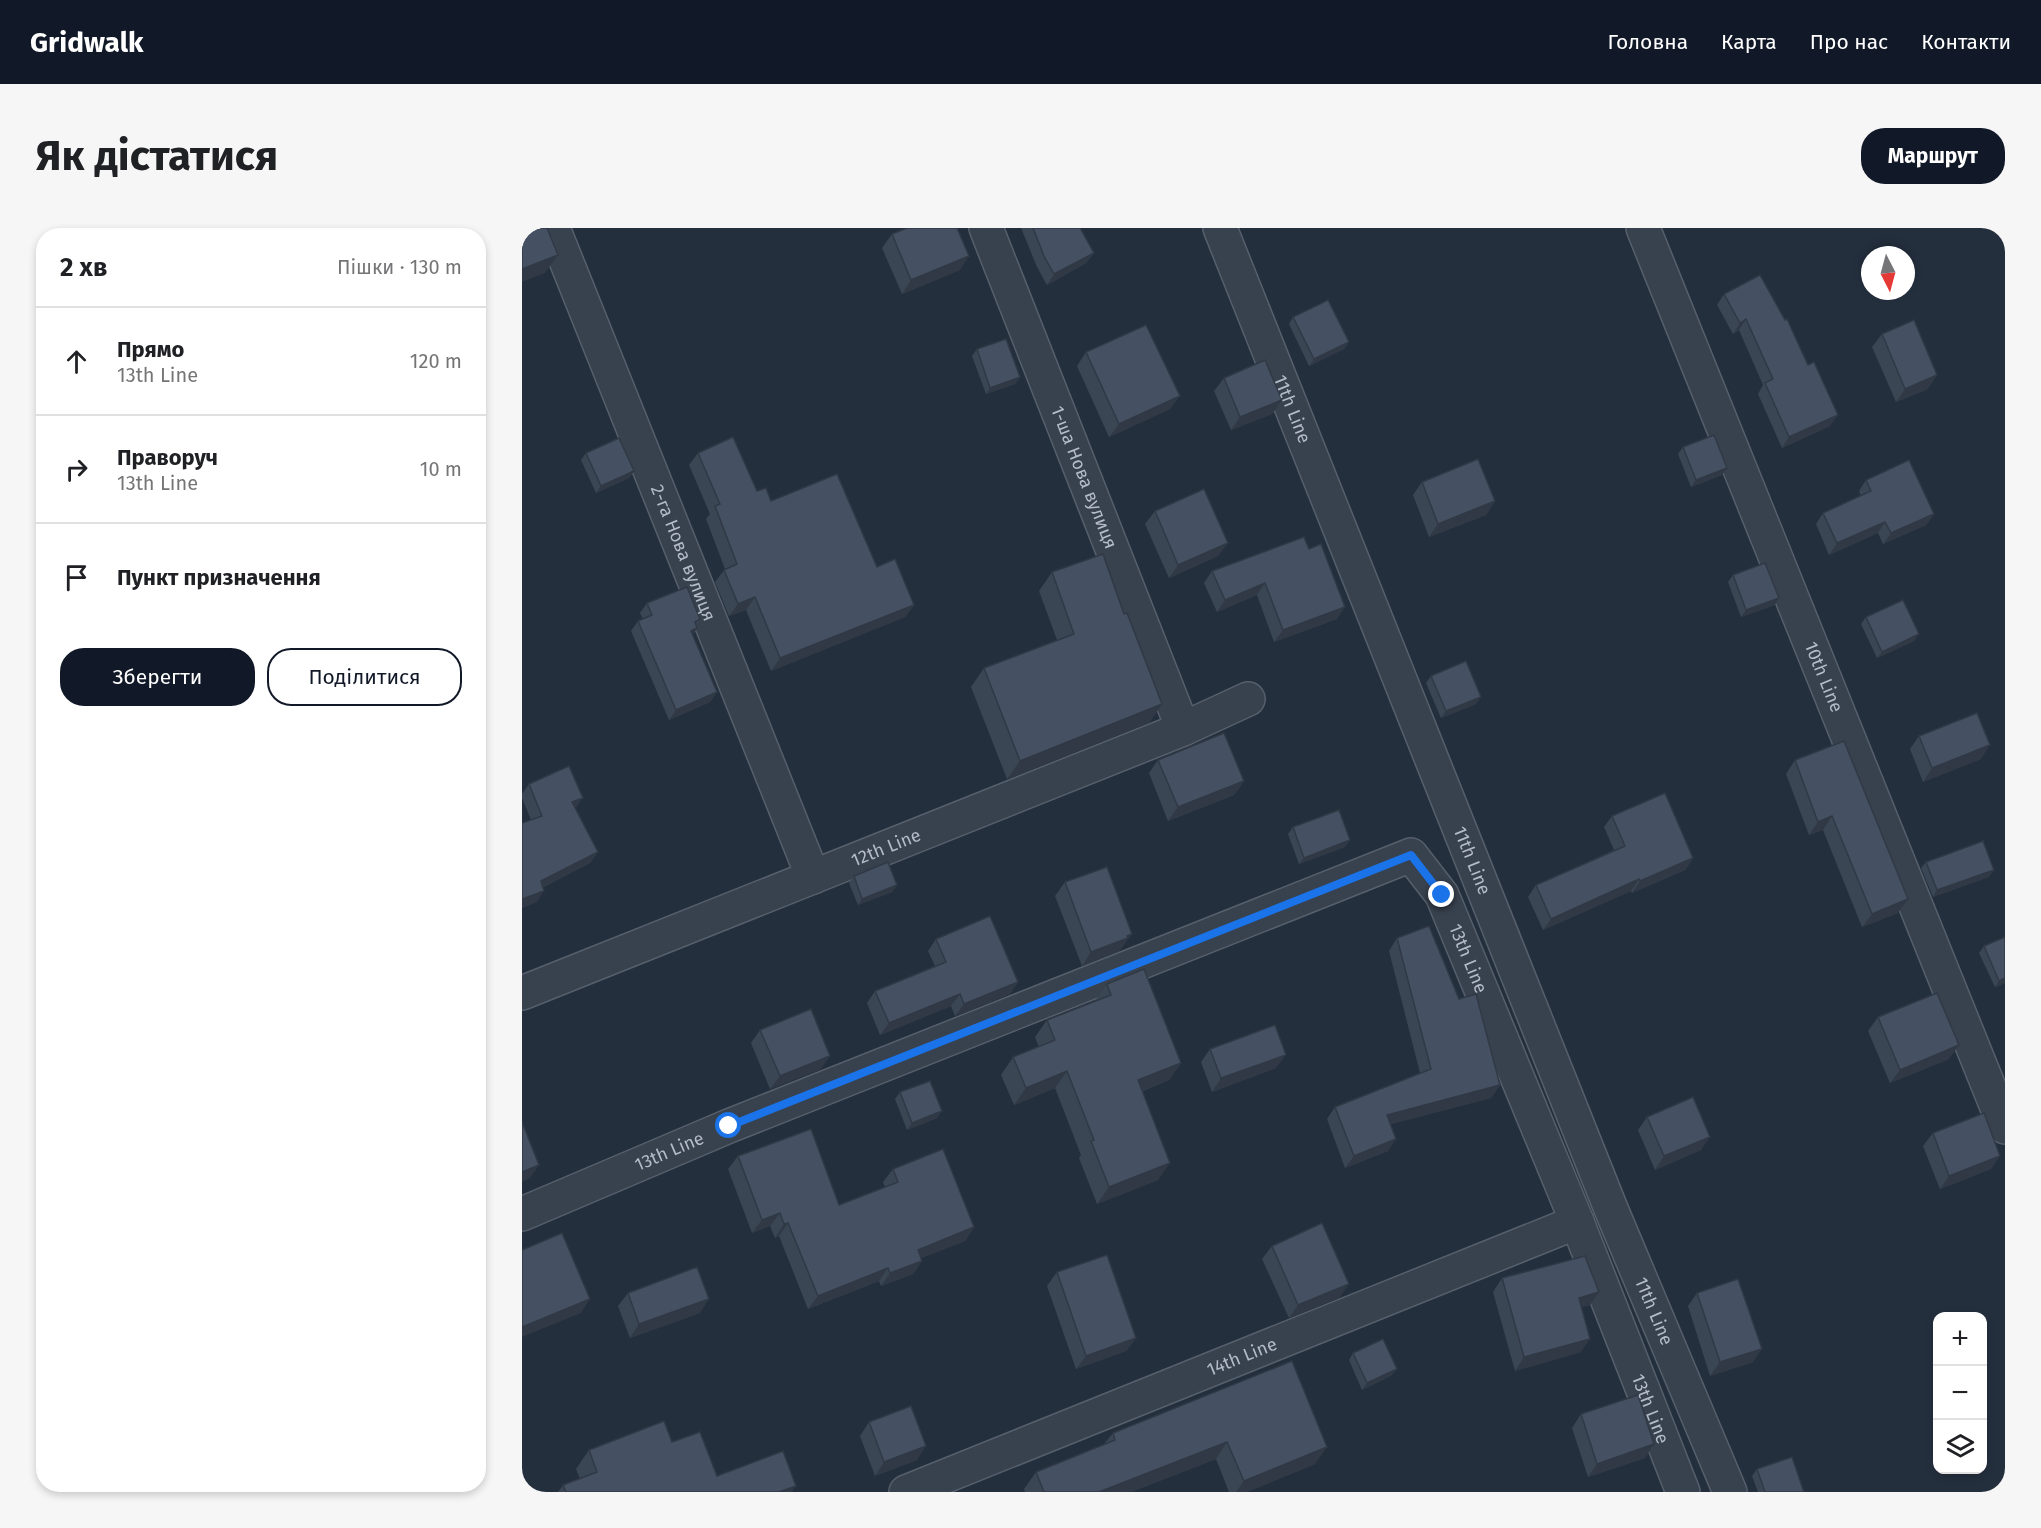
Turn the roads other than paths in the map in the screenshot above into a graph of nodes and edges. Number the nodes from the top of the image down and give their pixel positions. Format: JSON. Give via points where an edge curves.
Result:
{"nodes":[{"id":1,"x":553,"y":228,"type":"edge"},
{"id":2,"x":986,"y":228,"type":"edge"},
{"id":3,"x":1220,"y":228,"type":"edge"},
{"id":4,"x":1643,"y":228,"type":"edge"},
{"id":5,"x":1248,"y":699,"type":"dead end"},
{"id":6,"x":1183,"y":729,"type":"junction"},
{"id":7,"x":813,"y":877,"type":"junction"},
{"id":8,"x":522,"y":993,"type":"edge"},
{"id":9,"x":2005,"y":1127,"type":"edge"},
{"id":10,"x":522,"y":1214,"type":"edge"},
{"id":11,"x":1578,"y":1222,"type":"junction"},
{"id":12,"x":906,"y":1492,"type":"edge"},
{"id":13,"x":1683,"y":1492,"type":"edge"},
{"id":14,"x":1730,"y":1492,"type":"edge"}],
"edges":[{"from":1,"to":7,"type":"street","name":"2-га Нова вулиця"},
{"from":2,"to":6,"type":"street","name":"1-ша Нова вулиця"},
{"from":3,"to":14,"type":"street","name":"11th Line","via":[[1611,1209]]},
{"from":4,"to":9,"type":"street","name":"10th Line"},
{"from":5,"to":6,"type":"street","name":"12th Line"},
{"from":6,"to":7,"type":"street","name":"12th Line"},
{"from":7,"to":8,"type":"street","name":"12th Line"},
{"from":10,"to":11,"type":"street","name":"13th Line","via":[[729,1126],[1411,855],[1442,895]]},
{"from":11,"to":12,"type":"street","name":"14th Line"},
{"from":11,"to":13,"type":"street","name":"13th Line"}]}
